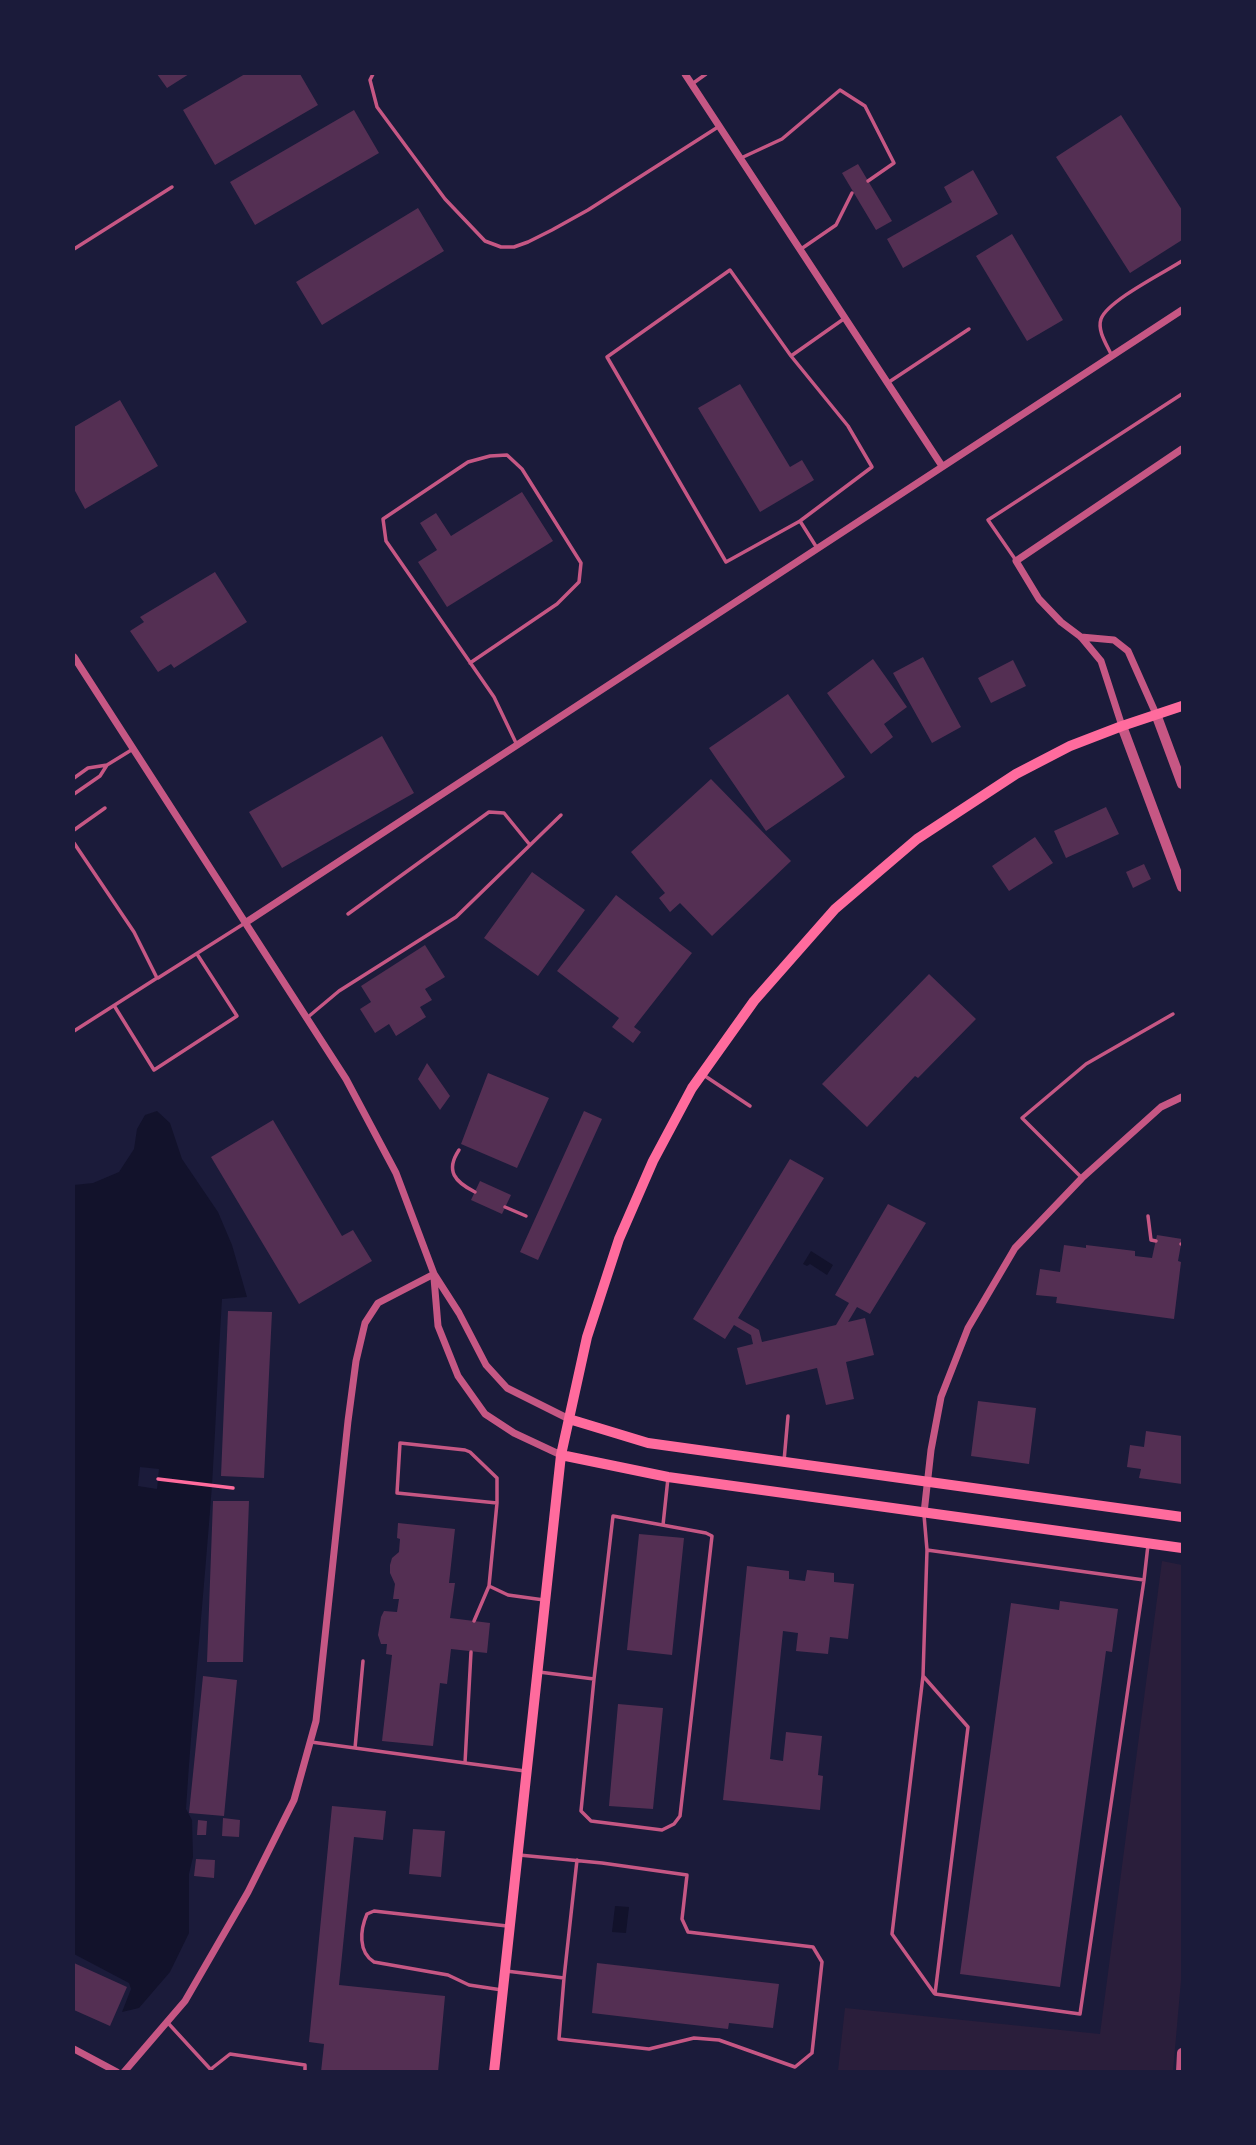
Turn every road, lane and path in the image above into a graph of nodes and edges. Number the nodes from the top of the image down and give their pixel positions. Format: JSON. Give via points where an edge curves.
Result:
{"nodes":[{"id":1,"x":373,"y":74,"type":"edge"},
{"id":2,"x":685,"y":74,"type":"edge"},
{"id":3,"x":706,"y":74,"type":"edge"},
{"id":4,"x":692,"y":84,"type":"junction"},
{"id":5,"x":719,"y":126,"type":"junction"},
{"id":6,"x":741,"y":158,"type":"junction"},
{"id":7,"x":868,"y":181,"type":"dead end"},
{"id":8,"x":172,"y":187,"type":"dead end"},
{"id":9,"x":852,"y":193,"type":"dead end"},
{"id":10,"x":74,"y":249,"type":"edge"},
{"id":11,"x":800,"y":250,"type":"junction"},
{"id":12,"x":1182,"y":261,"type":"edge"},
{"id":13,"x":1182,"y":310,"type":"edge"},
{"id":14,"x":845,"y":318,"type":"junction"},
{"id":15,"x":969,"y":329,"type":"dead end"},
{"id":16,"x":791,"y":356,"type":"junction"},
{"id":17,"x":1112,"y":356,"type":"junction"},
{"id":18,"x":887,"y":383,"type":"junction"},
{"id":19,"x":1182,"y":394,"type":"edge"},
{"id":20,"x":1182,"y":449,"type":"edge"},
{"id":21,"x":942,"y":466,"type":"junction"},
{"id":22,"x":800,"y":521,"type":"junction"},
{"id":23,"x":817,"y":548,"type":"junction"},
{"id":24,"x":1016,"y":561,"type":"junction"},
{"id":25,"x":1082,"y":637,"type":"junction"},
{"id":26,"x":74,"y":657,"type":"edge"},
{"id":27,"x":470,"y":663,"type":"junction"},
{"id":28,"x":1182,"y":706,"type":"edge"},
{"id":29,"x":1156,"y":714,"type":"junction"},
{"id":30,"x":1122,"y":726,"type":"junction"},
{"id":31,"x":517,"y":745,"type":"junction"},
{"id":32,"x":133,"y":749,"type":"junction"},
{"id":33,"x":107,"y":765,"type":"junction"},
{"id":34,"x":74,"y":778,"type":"edge"},
{"id":35,"x":1182,"y":784,"type":"edge"},
{"id":36,"x":74,"y":794,"type":"edge"},
{"id":37,"x":105,"y":808,"type":"dead end"},
{"id":38,"x":561,"y":815,"type":"dead end"},
{"id":39,"x":74,"y":830,"type":"edge"},
{"id":40,"x":74,"y":843,"type":"edge"},
{"id":41,"x":530,"y":845,"type":"junction"},
{"id":42,"x":1182,"y":887,"type":"edge"},
{"id":43,"x":348,"y":914,"type":"dead end"},
{"id":44,"x":245,"y":923,"type":"junction"},
{"id":45,"x":197,"y":954,"type":"junction"},
{"id":46,"x":157,"y":978,"type":"junction"},
{"id":47,"x":115,"y":1007,"type":"junction"},
{"id":48,"x":1173,"y":1014,"type":"dead end"},
{"id":49,"x":307,"y":1019,"type":"junction"},
{"id":50,"x":74,"y":1031,"type":"edge"},
{"id":51,"x":702,"y":1074,"type":"junction"},
{"id":52,"x":1182,"y":1097,"type":"edge"},
{"id":53,"x":750,"y":1106,"type":"dead end"},
{"id":54,"x":459,"y":1150,"type":"dead end"},
{"id":55,"x":1083,"y":1178,"type":"junction"},
{"id":56,"x":475,"y":1192,"type":"dead end"},
{"id":57,"x":505,"y":1207,"type":"dead end"},
{"id":58,"x":526,"y":1216,"type":"dead end"},
{"id":59,"x":1147,"y":1216,"type":"dead end"},
{"id":60,"x":1156,"y":1241,"type":"dead end"},
{"id":61,"x":434,"y":1274,"type":"junction"},
{"id":62,"x":788,"y":1416,"type":"dead end"},
{"id":63,"x":569,"y":1419,"type":"junction"},
{"id":64,"x":561,"y":1455,"type":"junction"},
{"id":65,"x":783,"y":1463,"type":"junction"},
{"id":66,"x":668,"y":1477,"type":"junction"},
{"id":67,"x":158,"y":1479,"type":"dead end"},
{"id":68,"x":927,"y":1483,"type":"junction"},
{"id":69,"x":233,"y":1488,"type":"dead end"},
{"id":70,"x":497,"y":1503,"type":"junction"},
{"id":71,"x":924,"y":1513,"type":"junction"},
{"id":72,"x":1182,"y":1517,"type":"edge"},
{"id":73,"x":663,"y":1525,"type":"junction"},
{"id":74,"x":1148,"y":1544,"type":"junction"},
{"id":75,"x":1182,"y":1548,"type":"edge"},
{"id":76,"x":927,"y":1550,"type":"junction"},
{"id":77,"x":1144,"y":1580,"type":"junction"},
{"id":78,"x":489,"y":1586,"type":"junction"},
{"id":79,"x":546,"y":1601,"type":"junction"},
{"id":80,"x":474,"y":1621,"type":"dead end"},
{"id":81,"x":471,"y":1652,"type":"dead end"},
{"id":82,"x":362,"y":1661,"type":"dead end"},
{"id":83,"x":537,"y":1672,"type":"junction"},
{"id":84,"x":923,"y":1676,"type":"junction"},
{"id":85,"x":594,"y":1679,"type":"junction"},
{"id":86,"x":311,"y":1742,"type":"junction"},
{"id":87,"x":355,"y":1748,"type":"junction"},
{"id":88,"x":464,"y":1763,"type":"junction"},
{"id":89,"x":526,"y":1771,"type":"junction"},
{"id":90,"x":517,"y":1855,"type":"junction"},
{"id":91,"x":576,"y":1860,"type":"junction"},
{"id":92,"x":510,"y":1926,"type":"junction"},
{"id":93,"x":505,"y":1970,"type":"junction"},
{"id":94,"x":564,"y":1978,"type":"junction"},
{"id":95,"x":503,"y":1990,"type":"junction"},
{"id":96,"x":935,"y":1994,"type":"junction"},
{"id":97,"x":167,"y":2022,"type":"junction"},
{"id":98,"x":74,"y":2049,"type":"edge"},
{"id":99,"x":1182,"y":2053,"type":"edge"},
{"id":100,"x":212,"y":2070,"type":"edge"},
{"id":101,"x":117,"y":2071,"type":"edge"},
{"id":102,"x":124,"y":2071,"type":"edge"},
{"id":103,"x":305,"y":2071,"type":"edge"},
{"id":104,"x":494,"y":2071,"type":"edge"},
{"id":105,"x":1181,"y":2071,"type":"edge"}],
"edges":[{"from":1,"to":5,"type":"lane","via":[[372,93],[385,118],[459,215],[485,241],[501,247],[514,247],[552,230]]},
{"from":2,"to":4,"type":"street"},
{"from":3,"to":4,"type":"lane"},
{"from":4,"to":5,"type":"street"},
{"from":5,"to":6,"type":"street"},
{"from":6,"to":7,"type":"lane","via":[[782,139],[840,90],[865,106],[894,163]]},
{"from":6,"to":11,"type":"street"},
{"from":8,"to":10,"type":"lane"},
{"from":9,"to":11,"type":"lane","via":[[836,225]]},
{"from":11,"to":14,"type":"street"},
{"from":12,"to":17,"type":"lane","via":[[1108,306],[1100,330]]},
{"from":13,"to":17,"type":"street"},
{"from":14,"to":16,"type":"lane"},
{"from":14,"to":18,"type":"street"},
{"from":15,"to":18,"type":"lane"},
{"from":16,"to":22,"type":"lane","via":[[848,426],[872,467]]},
{"from":16,"to":22,"type":"lane","via":[[730,270],[607,356],[726,562]]},
{"from":17,"to":21,"type":"street"},
{"from":18,"to":21,"type":"street"},
{"from":19,"to":24,"type":"lane","via":[[988,520]]},
{"from":20,"to":24,"type":"street"},
{"from":21,"to":23,"type":"street"},
{"from":22,"to":23,"type":"lane"},
{"from":23,"to":31,"type":"street"},
{"from":24,"to":25,"type":"street","via":[[1039,599]]},
{"from":25,"to":29,"type":"street","via":[[1114,640],[1128,650]]},
{"from":25,"to":30,"type":"street","via":[[1101,661]]},
{"from":26,"to":32,"type":"street"},
{"from":27,"to":27,"type":"lane","via":[[386,541],[383,519],[468,462],[507,455],[522,469],[581,563],[579,582],[557,604]]},
{"from":27,"to":31,"type":"lane","via":[[494,697]]},
{"from":28,"to":29,"type":"main road"},
{"from":29,"to":30,"type":"main road"},
{"from":29,"to":35,"type":"street"},
{"from":30,"to":42,"type":"street"},
{"from":30,"to":51,"type":"main road","via":[[1016,774],[917,839],[835,909],[754,1000]]},
{"from":31,"to":44,"type":"street"},
{"from":32,"to":33,"type":"lane"},
{"from":32,"to":44,"type":"street"},
{"from":33,"to":34,"type":"lane","via":[[88,768]]},
{"from":33,"to":36,"type":"lane","via":[[100,776]]},
{"from":37,"to":39,"type":"lane"},
{"from":38,"to":41,"type":"lane"},
{"from":40,"to":46,"type":"lane","via":[[134,932]]},
{"from":41,"to":43,"type":"lane","via":[[504,813],[489,812]]},
{"from":41,"to":49,"type":"lane","via":[[456,917],[340,991]]},
{"from":44,"to":45,"type":"lane"},
{"from":44,"to":49,"type":"street"},
{"from":45,"to":46,"type":"lane"},
{"from":45,"to":47,"type":"lane","via":[[237,1016],[154,1070]]},
{"from":46,"to":47,"type":"lane"},
{"from":47,"to":50,"type":"lane"},
{"from":48,"to":55,"type":"lane","via":[[1086,1063],[1022,1118]]},
{"from":49,"to":61,"type":"street","via":[[346,1079],[396,1173]]},
{"from":51,"to":53,"type":"lane"},
{"from":51,"to":63,"type":"main road","via":[[653,1161],[620,1239],[587,1337]]},
{"from":52,"to":55,"type":"street","via":[[1161,1107]]},
{"from":54,"to":56,"type":"lane","via":[[453,1173],[457,1182]]},
{"from":55,"to":68,"type":"street","via":[[1015,1248],[968,1328],[941,1397]]},
{"from":57,"to":58,"type":"lane"},
{"from":59,"to":60,"type":"lane","via":[[1151,1240]]},
{"from":61,"to":63,"type":"street","via":[[486,1365],[507,1388]]},
{"from":61,"to":64,"type":"street","via":[[438,1326],[465,1386],[485,1414]]},
{"from":61,"to":86,"type":"street","via":[[378,1303],[365,1323],[356,1360]]},
{"from":62,"to":65,"type":"lane"},
{"from":63,"to":64,"type":"main road"},
{"from":63,"to":65,"type":"main road","via":[[648,1443]]},
{"from":64,"to":66,"type":"main road"},
{"from":64,"to":79,"type":"main road"},
{"from":65,"to":68,"type":"main road"},
{"from":66,"to":71,"type":"main road"},
{"from":66,"to":73,"type":"lane"},
{"from":67,"to":69,"type":"path"},
{"from":68,"to":71,"type":"street"},
{"from":68,"to":72,"type":"main road"},
{"from":70,"to":70,"type":"lane","via":[[497,1478],[470,1452],[400,1443],[397,1493]]},
{"from":70,"to":78,"type":"lane"},
{"from":71,"to":74,"type":"main road"},
{"from":71,"to":76,"type":"lane"},
{"from":73,"to":85,"type":"lane","via":[[613,1516]]},
{"from":73,"to":85,"type":"lane","via":[[712,1536],[680,1816],[674,1825],[662,1830],[591,1821],[581,1811]]},
{"from":74,"to":75,"type":"main road"},
{"from":74,"to":77,"type":"lane"},
{"from":76,"to":77,"type":"lane"},
{"from":76,"to":84,"type":"lane"},
{"from":77,"to":96,"type":"lane","via":[[1080,2014]]},
{"from":78,"to":79,"type":"lane","via":[[508,1595]]},
{"from":78,"to":80,"type":"lane"},
{"from":79,"to":83,"type":"main road"},
{"from":81,"to":88,"type":"lane"},
{"from":82,"to":87,"type":"lane"},
{"from":83,"to":85,"type":"lane"},
{"from":83,"to":89,"type":"main road"},
{"from":84,"to":96,"type":"lane","via":[[892,1934]]},
{"from":84,"to":96,"type":"lane","via":[[968,1727]]},
{"from":86,"to":87,"type":"lane"},
{"from":86,"to":97,"type":"street","via":[[294,1801],[248,1892],[185,2001]]},
{"from":87,"to":88,"type":"lane"},
{"from":88,"to":89,"type":"lane"},
{"from":89,"to":90,"type":"main road"},
{"from":90,"to":91,"type":"lane"},
{"from":90,"to":92,"type":"main road"},
{"from":91,"to":94,"type":"lane"},
{"from":91,"to":94,"type":"lane","via":[[687,1875],[682,1919],[688,1932],[813,1947],[822,1962],[812,2053],[795,2067],[719,2040],[694,2038],[649,2049],[559,2039]]},
{"from":92,"to":93,"type":"main road"},
{"from":92,"to":95,"type":"lane","via":[[374,1911],[367,1914],[362,1947],[365,1957],[374,1962]]},
{"from":93,"to":94,"type":"lane"},
{"from":93,"to":95,"type":"main road"},
{"from":95,"to":104,"type":"main road"},
{"from":97,"to":100,"type":"lane"},
{"from":97,"to":102,"type":"street"},
{"from":98,"to":101,"type":"street"},
{"from":99,"to":105,"type":"street"},
{"from":100,"to":103,"type":"lane","via":[[230,2054],[305,2065]]}]}
